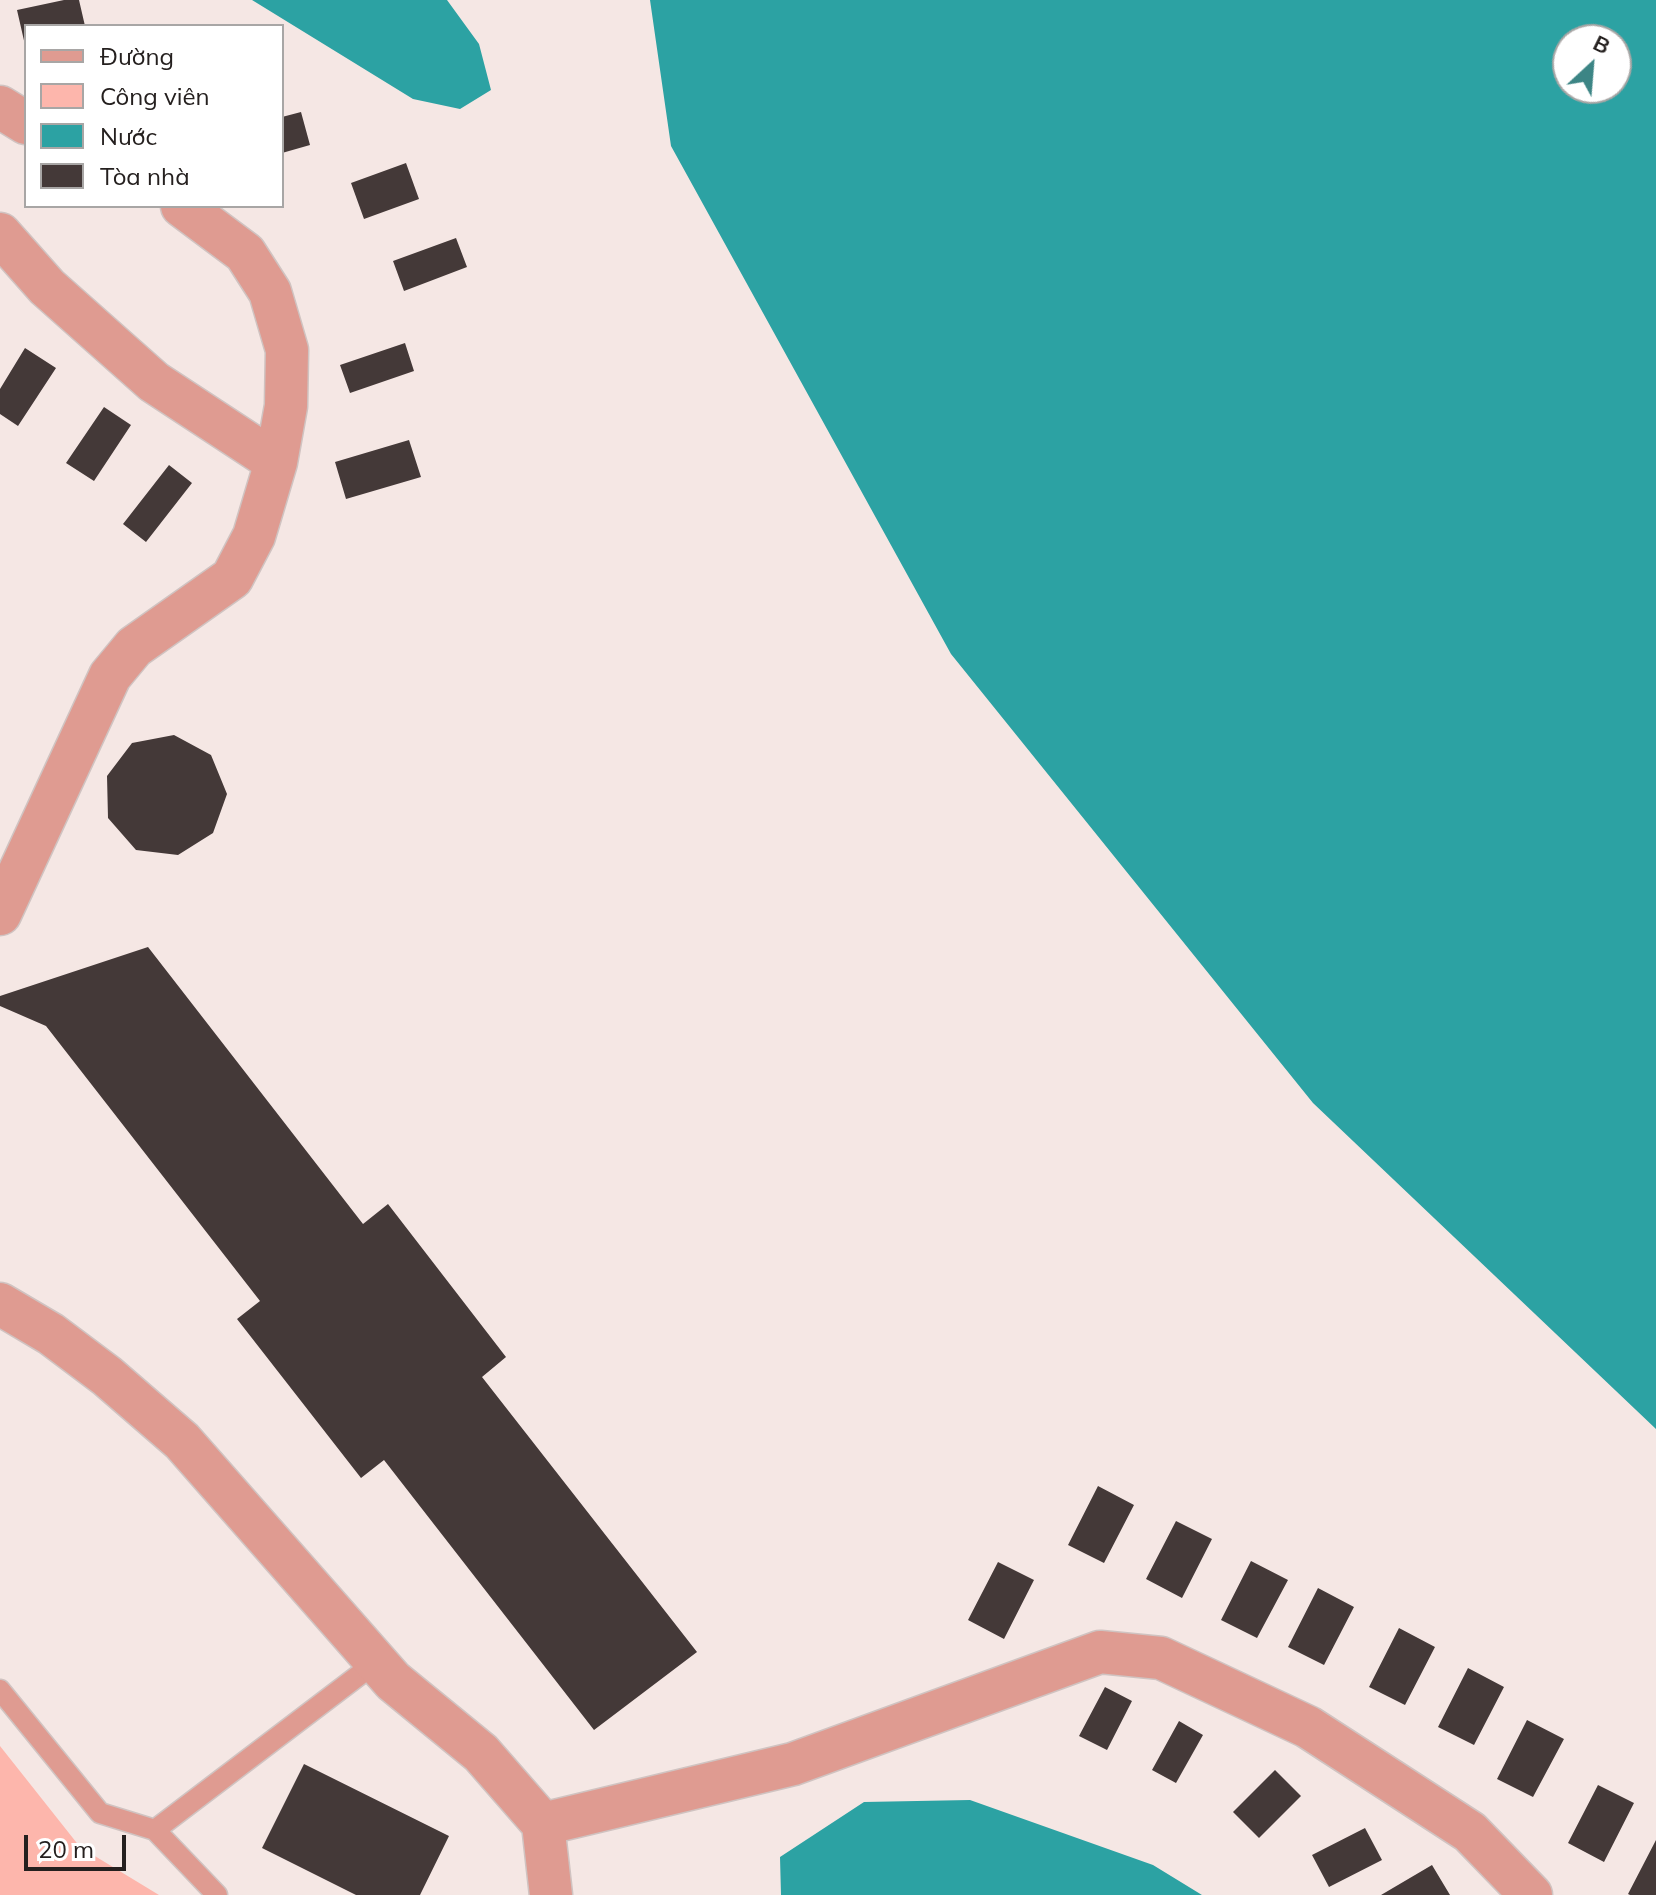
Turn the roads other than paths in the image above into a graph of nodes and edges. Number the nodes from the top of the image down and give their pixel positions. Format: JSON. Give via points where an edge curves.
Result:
{"nodes":[{"id":1,"x":0,"y":107,"type":"edge"},
{"id":2,"x":24,"y":122,"type":"edge"},
{"id":3,"x":185,"y":208,"type":"edge"},
{"id":4,"x":0,"y":234,"type":"edge"},
{"id":5,"x":276,"y":462,"type":"junction"},
{"id":6,"x":0,"y":914,"type":"edge"},
{"id":7,"x":0,"y":1304,"type":"edge"},
{"id":8,"x":375,"y":1663,"type":"junction"},
{"id":9,"x":0,"y":1690,"type":"edge"},
{"id":10,"x":543,"y":1824,"type":"junction"},
{"id":11,"x":155,"y":1830,"type":"junction"},
{"id":12,"x":217,"y":1895,"type":"edge"},
{"id":13,"x":551,"y":1895,"type":"edge"},
{"id":14,"x":1531,"y":1895,"type":"edge"}],
"edges":[{"from":1,"to":2,"type":"street"},
{"from":3,"to":5,"type":"street","via":[[245,253],[270,292],[287,350],[286,406]]},
{"from":4,"to":5,"type":"street","via":[[47,287],[154,382]]},
{"from":5,"to":6,"type":"street","via":[[254,536],[232,578],[134,647],[110,676]]},
{"from":7,"to":8,"type":"street","via":[[107,1376],[182,1441]]},
{"from":8,"to":10,"type":"street","via":[[481,1753]]},
{"from":8,"to":11,"type":"lane"},
{"from":9,"to":11,"type":"lane","via":[[100,1813]]},
{"from":10,"to":13,"type":"street"},
{"from":10,"to":14,"type":"street","via":[[793,1764],[1100,1652],[1161,1658],[1308,1727],[1470,1832]]},
{"from":11,"to":12,"type":"lane"}]}
